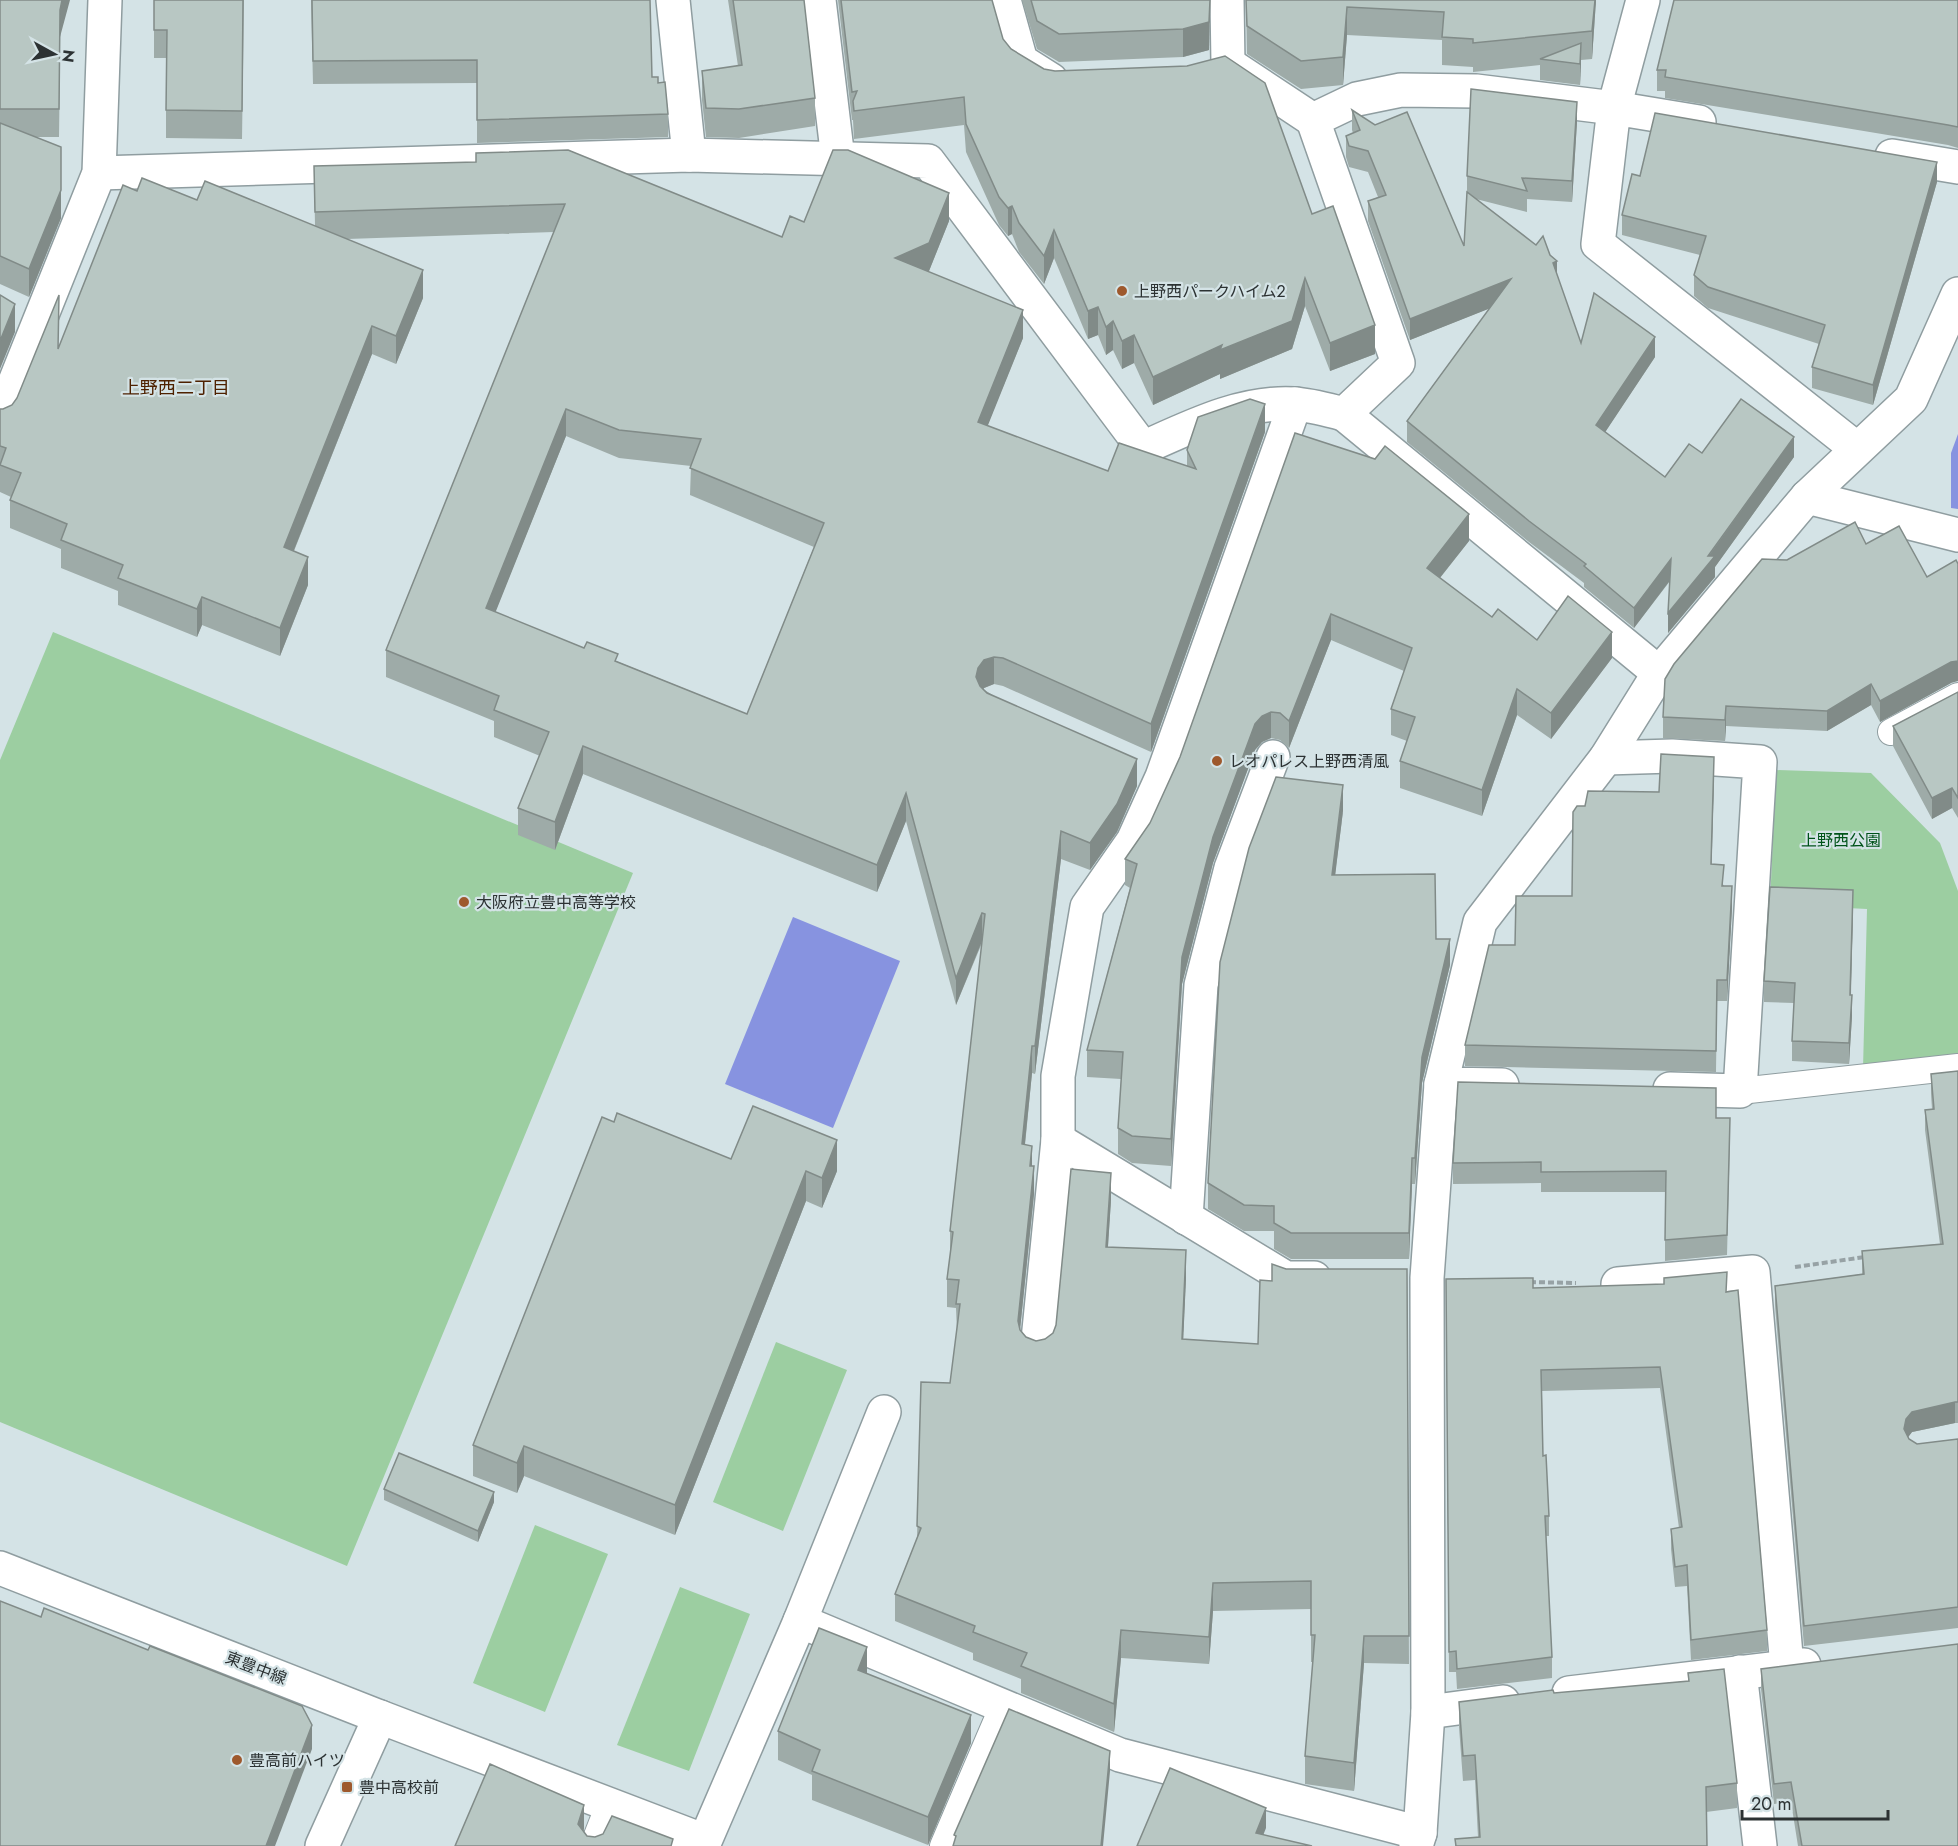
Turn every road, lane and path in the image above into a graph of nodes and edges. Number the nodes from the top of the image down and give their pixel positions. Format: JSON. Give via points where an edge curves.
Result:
{"nodes":[{"id":1,"x":105,"y":0,"type":"edge"},
{"id":2,"x":673,"y":0,"type":"edge"},
{"id":3,"x":819,"y":0,"type":"edge"},
{"id":4,"x":1004,"y":0,"type":"edge"},
{"id":5,"x":1227,"y":0,"type":"edge"},
{"id":6,"x":1643,"y":0,"type":"edge"},
{"id":7,"x":1228,"y":64,"type":"junction"},
{"id":8,"x":1197,"y":73,"type":"edge"},
{"id":9,"x":1076,"y":80,"type":"edge"},
{"id":10,"x":1614,"y":108,"type":"junction"},
{"id":11,"x":1313,"y":120,"type":"junction"},
{"id":12,"x":1729,"y":128,"type":"edge"},
{"id":13,"x":1866,"y":152,"type":"edge"},
{"id":14,"x":689,"y":154,"type":"junction"},
{"id":15,"x":838,"y":159,"type":"junction"},
{"id":16,"x":1958,"y":167,"type":"edge"},
{"id":17,"x":99,"y":173,"type":"junction"},
{"id":18,"x":1958,"y":294,"type":"edge"},
{"id":19,"x":10,"y":308,"type":"edge"},
{"id":20,"x":39,"y":323,"type":"junction"},
{"id":21,"x":1295,"y":404,"type":"junction"},
{"id":22,"x":1344,"y":414,"type":"junction"},
{"id":23,"x":0,"y":419,"type":"edge"},
{"id":24,"x":1857,"y":450,"type":"junction"},
{"id":25,"x":1808,"y":497,"type":"junction"},
{"id":26,"x":1958,"y":535,"type":"edge"},
{"id":27,"x":1659,"y":673,"type":"junction"},
{"id":28,"x":1958,"y":696,"type":"edge"},
{"id":29,"x":1891,"y":732,"type":"dead end"},
{"id":30,"x":1273,"y":757,"type":"dead end"},
{"id":31,"x":1606,"y":758,"type":"junction"},
{"id":32,"x":1131,"y":763,"type":"edge"},
{"id":33,"x":1162,"y":777,"type":"junction"},
{"id":34,"x":1958,"y":1067,"type":"edge"},
{"id":35,"x":1441,"y":1084,"type":"junction"},
{"id":36,"x":1537,"y":1086,"type":"edge"},
{"id":37,"x":1645,"y":1089,"type":"edge"},
{"id":38,"x":1740,"y":1091,"type":"junction"},
{"id":39,"x":1058,"y":1140,"type":"junction"},
{"id":40,"x":1186,"y":1218,"type":"junction"},
{"id":41,"x":1867,"y":1257,"type":"edge"},
{"id":42,"x":1753,"y":1272,"type":"junction"},
{"id":43,"x":1344,"y":1278,"type":"edge"},
{"id":44,"x":1392,"y":1278,"type":"edge"},
{"id":45,"x":1427,"y":1278,"type":"junction"},
{"id":46,"x":1522,"y":1281,"type":"edge"},
{"id":47,"x":1618,"y":1284,"type":"joint"},
{"id":48,"x":1037,"y":1350,"type":"edge"},
{"id":49,"x":884,"y":1412,"type":"dead end"},
{"id":50,"x":0,"y":1568,"type":"edge"},
{"id":51,"x":800,"y":1621,"type":"junction"},
{"id":52,"x":1833,"y":1661,"type":"edge"},
{"id":53,"x":1787,"y":1667,"type":"junction"},
{"id":54,"x":1740,"y":1672,"type":"junction"},
{"id":55,"x":1003,"y":1706,"type":"junction"},
{"id":56,"x":1428,"y":1712,"type":"junction"},
{"id":57,"x":380,"y":1717,"type":"junction"},
{"id":58,"x":609,"y":1804,"type":"junction"},
{"id":59,"x":1418,"y":1840,"type":"edge"},
{"id":60,"x":322,"y":1846,"type":"edge"},
{"id":61,"x":593,"y":1846,"type":"edge"},
{"id":62,"x":943,"y":1846,"type":"edge"},
{"id":63,"x":1760,"y":1846,"type":"edge"}],
"edges":[{"from":1,"to":17,"type":"street"},
{"from":2,"to":14,"type":"street"},
{"from":3,"to":15,"type":"street"},
{"from":4,"to":9,"type":"street","via":[[1021,61],[1054,81]]},
{"from":5,"to":7,"type":"street"},
{"from":6,"to":10,"type":"street"},
{"from":7,"to":8,"type":"street"},
{"from":7,"to":11,"type":"street"},
{"from":10,"to":11,"type":"street","via":[[1476,91],[1401,90],[1357,99]]},
{"from":10,"to":12,"type":"street"},
{"from":10,"to":24,"type":"street","via":[[1598,244]]},
{"from":11,"to":22,"type":"street","via":[[1398,363]]},
{"from":13,"to":16,"type":"street"},
{"from":14,"to":15,"type":"street"},
{"from":14,"to":17,"type":"street"},
{"from":15,"to":21,"type":"street","via":[[928,161],[1143,448],[1200,422],[1263,405]]},
{"from":17,"to":20,"type":"street"},
{"from":18,"to":24,"type":"street","via":[[1911,399]]},
{"from":19,"to":20,"type":"street"},
{"from":20,"to":23,"type":"street"},
{"from":21,"to":22,"type":"street"},
{"from":21,"to":33,"type":"street"},
{"from":22,"to":27,"type":"street"},
{"from":24,"to":25,"type":"street"},
{"from":25,"to":26,"type":"street"},
{"from":25,"to":27,"type":"street"},
{"from":27,"to":31,"type":"street"},
{"from":28,"to":29,"type":"lane"},
{"from":30,"to":40,"type":"street","via":[[1231,868],[1201,985]]},
{"from":31,"to":35,"type":"street","via":[[1480,922]]},
{"from":31,"to":38,"type":"street","via":[[1672,756],[1760,762]]},
{"from":32,"to":33,"type":"street"},
{"from":33,"to":39,"type":"street","via":[[1133,841],[1086,907],[1058,1076]]},
{"from":34,"to":38,"type":"lane"},
{"from":35,"to":36,"type":"street"},
{"from":35,"to":45,"type":"street"},
{"from":37,"to":38,"type":"street"},
{"from":39,"to":40,"type":"street"},
{"from":39,"to":48,"type":"street"},
{"from":40,"to":43,"type":"street","via":[[1286,1278]]},
{"from":41,"to":42,"type":"path"},
{"from":42,"to":47,"type":"street"},
{"from":42,"to":53,"type":"street"},
{"from":44,"to":45,"type":"street"},
{"from":45,"to":56,"type":"street"},
{"from":46,"to":47,"type":"path"},
{"from":49,"to":51,"type":"street"},
{"from":50,"to":57,"type":"street","name":"東豊中線"},
{"from":51,"to":55,"type":"street"},
{"from":51,"to":58,"type":"street","name":"東豊中線","via":[[705,1841]]},
{"from":52,"to":53,"type":"street"},
{"from":53,"to":54,"type":"street"},
{"from":54,"to":56,"type":"street"},
{"from":54,"to":63,"type":"street"},
{"from":55,"to":59,"type":"street","via":[[1120,1755]]},
{"from":55,"to":62,"type":"lane"},
{"from":56,"to":59,"type":"street"},
{"from":57,"to":58,"type":"street","name":"東豊中線"},
{"from":57,"to":60,"type":"street"},
{"from":58,"to":61,"type":"lane"}]}
